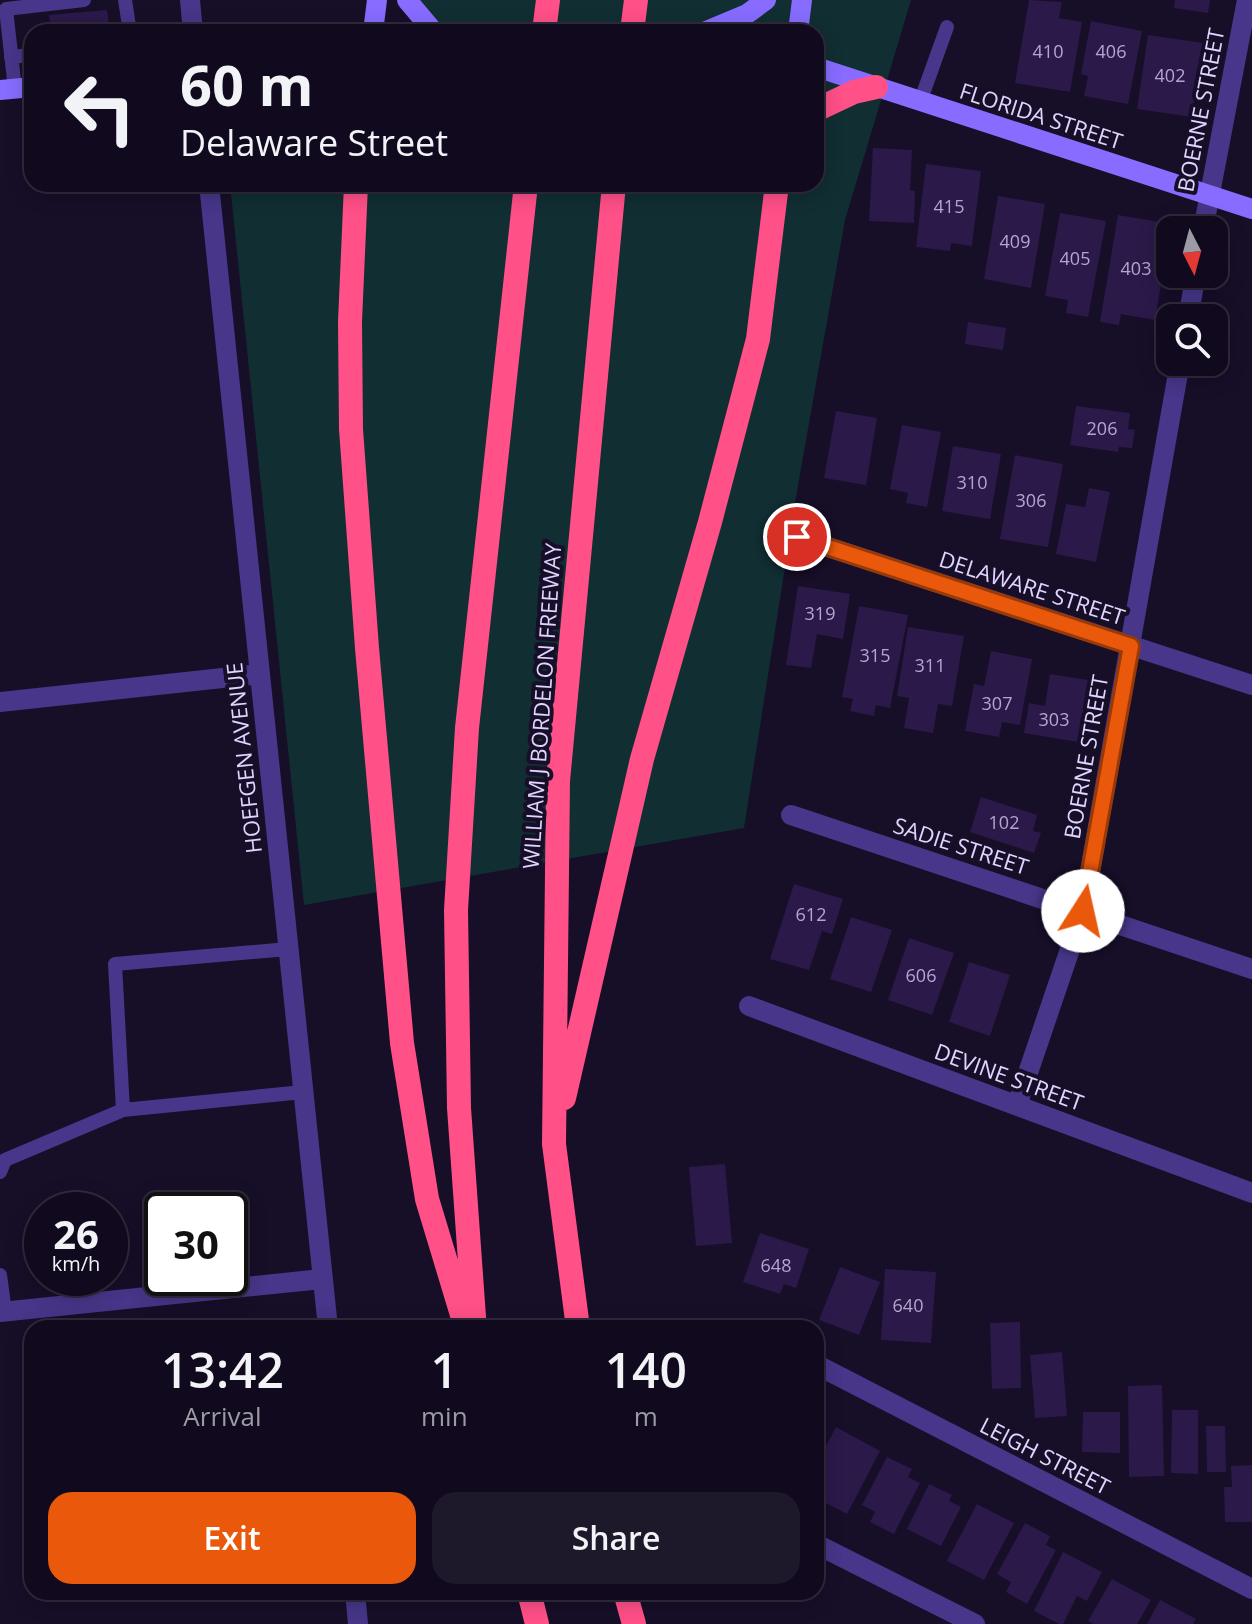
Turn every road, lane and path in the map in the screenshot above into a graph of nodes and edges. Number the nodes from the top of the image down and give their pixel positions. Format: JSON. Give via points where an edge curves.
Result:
{"nodes":[{"id":1,"x":84,"y":0,"type":"edge"},
{"id":2,"x":125,"y":0,"type":"edge"},
{"id":3,"x":190,"y":0,"type":"edge"},
{"id":4,"x":377,"y":0,"type":"edge"},
{"id":5,"x":407,"y":0,"type":"edge"},
{"id":6,"x":548,"y":0,"type":"edge"},
{"id":7,"x":636,"y":0,"type":"edge"},
{"id":8,"x":766,"y":0,"type":"edge"},
{"id":9,"x":802,"y":0,"type":"edge"},
{"id":10,"x":1247,"y":0,"type":"edge"},
{"id":11,"x":3,"y":5,"type":"edge"},
{"id":12,"x":129,"y":24,"type":"edge"},
{"id":13,"x":192,"y":24,"type":"edge"},
{"id":14,"x":374,"y":24,"type":"edge"},
{"id":15,"x":427,"y":24,"type":"edge"},
{"id":16,"x":545,"y":24,"type":"edge"},
{"id":17,"x":633,"y":24,"type":"edge"},
{"id":18,"x":725,"y":24,"type":"edge"},
{"id":19,"x":799,"y":24,"type":"edge"},
{"id":20,"x":947,"y":27,"type":"dead end"},
{"id":21,"x":24,"y":56,"type":"edge"},
{"id":22,"x":11,"y":57,"type":"junction"},
{"id":23,"x":824,"y":70,"type":"edge"},
{"id":24,"x":876,"y":87,"type":"junction"},
{"id":25,"x":16,"y":89,"type":"edge"},
{"id":26,"x":920,"y":102,"type":"junction"},
{"id":27,"x":824,"y":106,"type":"edge"},
{"id":28,"x":210,"y":192,"type":"edge"},
{"id":29,"x":356,"y":192,"type":"edge"},
{"id":30,"x":525,"y":192,"type":"edge"},
{"id":31,"x":613,"y":192,"type":"edge"},
{"id":32,"x":776,"y":192,"type":"edge"},
{"id":33,"x":1210,"y":195,"type":"junction"},
{"id":34,"x":1252,"y":209,"type":"edge"},
{"id":35,"x":1206,"y":216,"type":"edge"},
{"id":36,"x":1178,"y":376,"type":"edge"},
{"id":37,"x":797,"y":537,"type":"dead end"},
{"id":38,"x":1131,"y":646,"type":"junction"},
{"id":39,"x":260,"y":674,"type":"junction"},
{"id":40,"x":1252,"y":685,"type":"edge"},
{"id":41,"x":0,"y":702,"type":"edge"},
{"id":42,"x":791,"y":815,"type":"dead end"},
{"id":43,"x":1083,"y":911,"type":"junction"},
{"id":44,"x":288,"y":949,"type":"junction"},
{"id":45,"x":1252,"y":969,"type":"edge"},
{"id":46,"x":749,"y":1006,"type":"dead end"},
{"id":47,"x":303,"y":1092,"type":"junction"},
{"id":48,"x":1017,"y":1105,"type":"junction"},
{"id":49,"x":123,"y":1110,"type":"junction"},
{"id":50,"x":554,"y":1144,"type":"junction"},
{"id":51,"x":0,"y":1172,"type":"edge"},
{"id":52,"x":1252,"y":1193,"type":"edge"},
{"id":53,"x":0,"y":1275,"type":"edge"},
{"id":54,"x":322,"y":1279,"type":"junction"},
{"id":55,"x":2,"y":1312,"type":"edge"},
{"id":56,"x":327,"y":1320,"type":"edge"},
{"id":57,"x":464,"y":1320,"type":"edge"},
{"id":58,"x":473,"y":1320,"type":"edge"},
{"id":59,"x":577,"y":1320,"type":"edge"},
{"id":60,"x":824,"y":1369,"type":"edge"},
{"id":61,"x":824,"y":1548,"type":"edge"},
{"id":62,"x":1252,"y":1589,"type":"edge"},
{"id":63,"x":356,"y":1600,"type":"edge"},
{"id":64,"x":531,"y":1600,"type":"edge"},
{"id":65,"x":627,"y":1600,"type":"edge"},
{"id":66,"x":358,"y":1624,"type":"edge"},
{"id":67,"x":537,"y":1624,"type":"edge"},
{"id":68,"x":634,"y":1624,"type":"edge"},
{"id":69,"x":975,"y":1624,"type":"edge"}],
"edges":[{"from":1,"to":11,"type":"lane"},
{"from":2,"to":12,"type":"lane"},
{"from":3,"to":13,"type":"street"},
{"from":4,"to":14,"type":"street"},
{"from":5,"to":15,"type":"street"},
{"from":6,"to":16,"type":"highway"},
{"from":7,"to":17,"type":"highway"},
{"from":8,"to":18,"type":"street"},
{"from":9,"to":19,"type":"street"},
{"from":10,"to":33,"type":"street","name":"BOERNE STREET"},
{"from":11,"to":22,"type":"lane"},
{"from":20,"to":26,"type":"lane"},
{"from":21,"to":22,"type":"lane"},
{"from":22,"to":25,"type":"lane"},
{"from":23,"to":24,"type":"street","name":"FLORIDA STREET"},
{"from":24,"to":26,"type":"street","name":"FLORIDA STREET"},
{"from":24,"to":27,"type":"highway"},
{"from":26,"to":33,"type":"street","name":"FLORIDA STREET"},
{"from":28,"to":39,"type":"street","name":"HOEFGEN AVENUE"},
{"from":29,"to":57,"type":"highway","via":[[351,429],[401,1028],[427,1199]]},
{"from":30,"to":58,"type":"highway","via":[[467,728],[456,910],[459,1108]]},
{"from":31,"to":50,"type":"highway","name":"WILLIAM J BORDELON FREEWAY","via":[[558,781]]},
{"from":32,"to":50,"type":"highway","via":[[758,339],[642,759]]},
{"from":33,"to":34,"type":"street","name":"FLORIDA STREET"},
{"from":33,"to":35,"type":"street","name":"BOERNE STREET"},
{"from":36,"to":38,"type":"street","name":"BOERNE STREET"},
{"from":37,"to":38,"type":"street","name":"DELAWARE STREET"},
{"from":38,"to":40,"type":"street","name":"DELAWARE STREET"},
{"from":38,"to":43,"type":"street","name":"BOERNE STREET"},
{"from":39,"to":41,"type":"street"},
{"from":39,"to":44,"type":"street","name":"HOEFGEN AVENUE"},
{"from":42,"to":43,"type":"street","name":"SADIE STREET"},
{"from":43,"to":45,"type":"street","name":"SADIE STREET"},
{"from":43,"to":48,"type":"street","name":"BOERNE STREET"},
{"from":44,"to":47,"type":"street","name":"HOEFGEN AVENUE"},
{"from":44,"to":49,"type":"lane","via":[[115,964]]},
{"from":46,"to":48,"type":"street","name":"DEVINE STREET"},
{"from":47,"to":49,"type":"lane"},
{"from":47,"to":54,"type":"street","name":"HOEFGEN AVENUE"},
{"from":48,"to":52,"type":"street","name":"DEVINE STREET"},
{"from":49,"to":51,"type":"lane","via":[[5,1160]]},
{"from":50,"to":59,"type":"highway","name":"WILLIAM J BORDELON FREEWAY"},
{"from":53,"to":55,"type":"lane"},
{"from":54,"to":55,"type":"street"},
{"from":54,"to":56,"type":"street","name":"HOEFGEN AVENUE"},
{"from":60,"to":62,"type":"street","name":"LEIGH STREET"},
{"from":61,"to":69,"type":"street"},
{"from":63,"to":66,"type":"street"},
{"from":64,"to":67,"type":"highway"},
{"from":65,"to":68,"type":"highway"}]}
